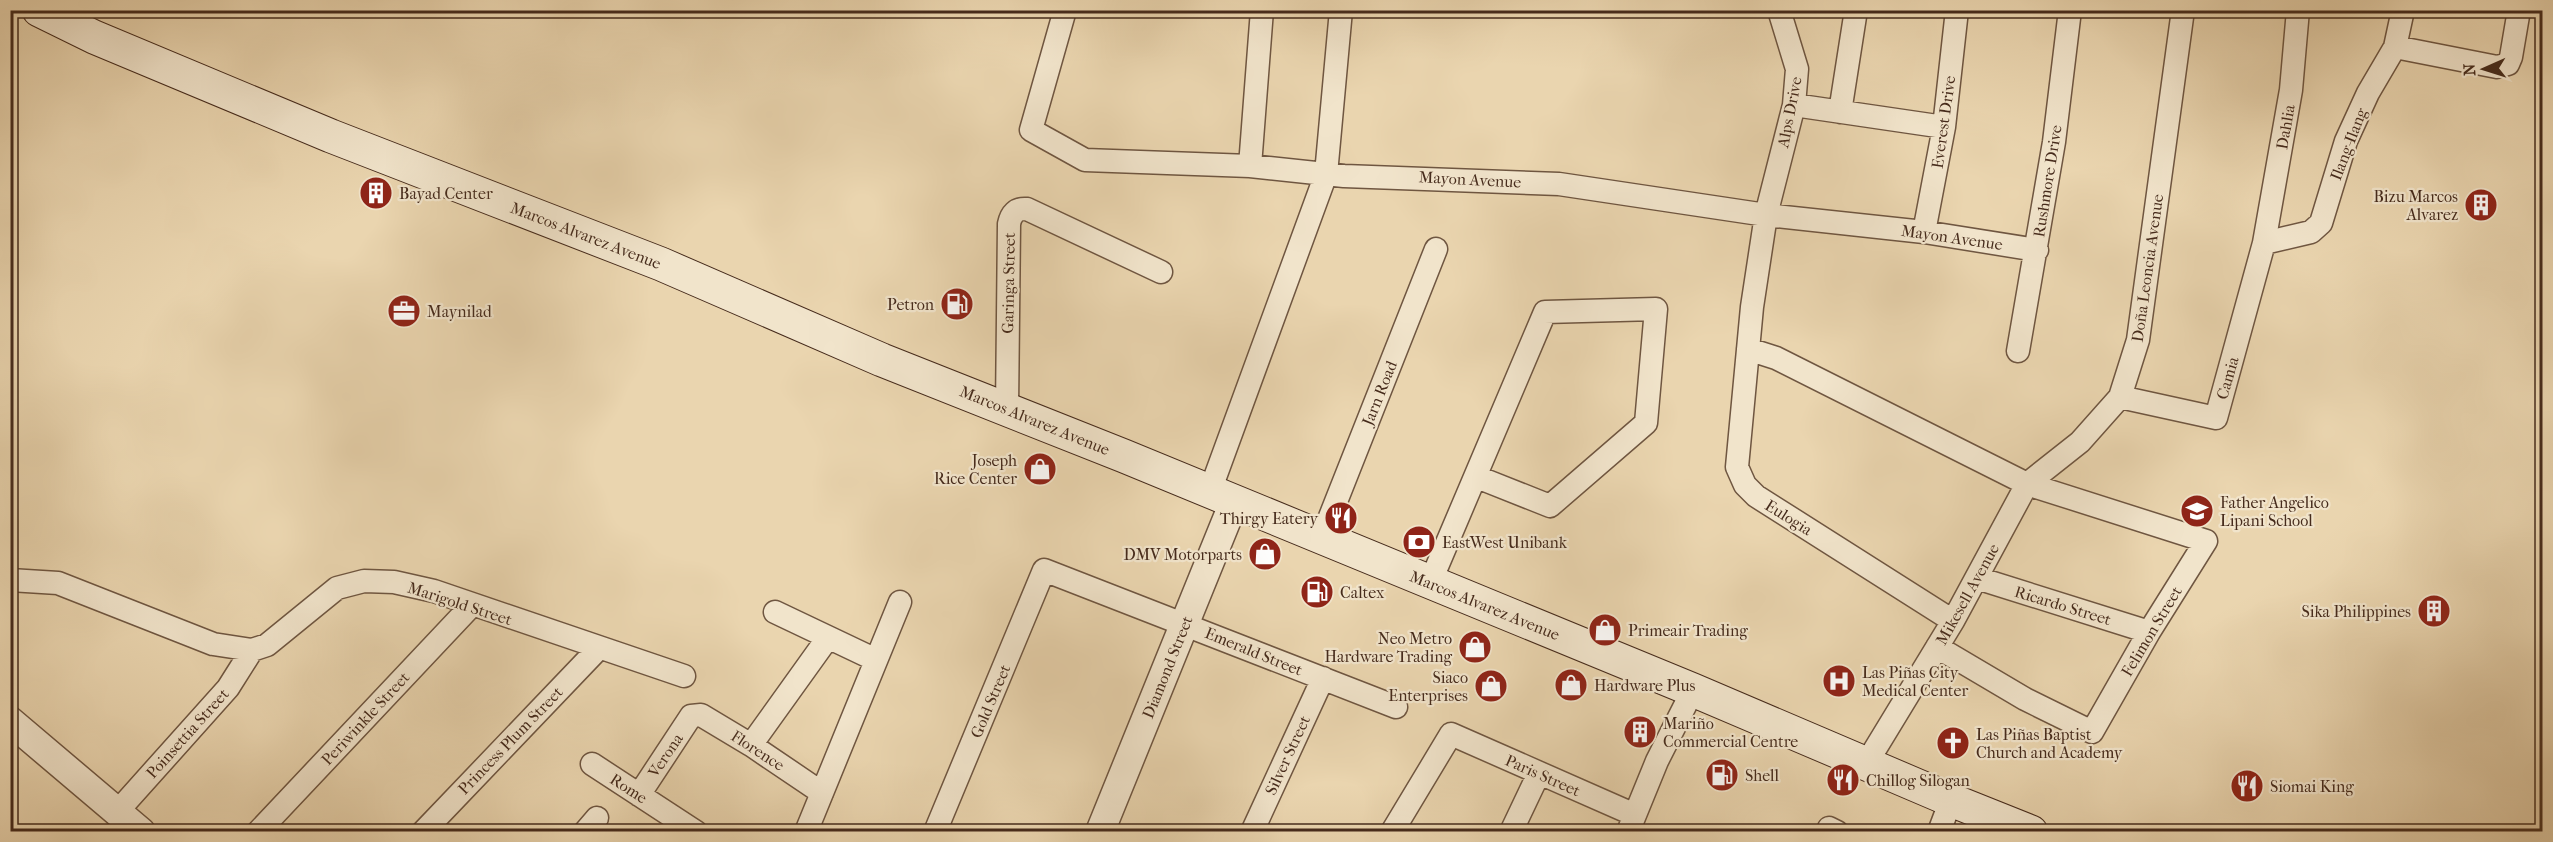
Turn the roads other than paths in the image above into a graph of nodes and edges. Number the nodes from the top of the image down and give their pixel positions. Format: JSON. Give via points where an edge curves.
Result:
{"nodes":[{"id":1,"x":39,"y":10,"type":"edge"},
{"id":2,"x":1065,"y":10,"type":"edge"},
{"id":3,"x":1262,"y":10,"type":"edge"},
{"id":4,"x":1341,"y":10,"type":"edge"},
{"id":5,"x":1779,"y":10,"type":"edge"},
{"id":6,"x":1856,"y":10,"type":"edge"},
{"id":7,"x":1958,"y":10,"type":"edge"},
{"id":8,"x":2070,"y":10,"type":"edge"},
{"id":9,"x":2183,"y":10,"type":"edge"},
{"id":10,"x":2298,"y":10,"type":"edge"},
{"id":11,"x":2403,"y":10,"type":"edge"},
{"id":12,"x":2519,"y":10,"type":"edge"},
{"id":13,"x":2395,"y":47,"type":"junction"},
{"id":14,"x":1794,"y":105,"type":"junction"},
{"id":15,"x":1840,"y":112,"type":"junction"},
{"id":16,"x":1944,"y":128,"type":"junction"},
{"id":17,"x":1250,"y":166,"type":"junction"},
{"id":18,"x":1326,"y":174,"type":"junction"},
{"id":19,"x":1766,"y":215,"type":"junction"},
{"id":20,"x":1924,"y":232,"type":"junction"},
{"id":21,"x":2264,"y":243,"type":"junction"},
{"id":22,"x":1436,"y":249,"type":"dead end"},
{"id":23,"x":2037,"y":250,"type":"junction"},
{"id":24,"x":1161,"y":272,"type":"dead end"},
{"id":25,"x":1748,"y":349,"type":"junction"},
{"id":26,"x":2018,"y":351,"type":"dead end"},
{"id":27,"x":2120,"y":397,"type":"junction"},
{"id":28,"x":1007,"y":409,"type":"junction"},
{"id":29,"x":1477,"y":477,"type":"junction"},
{"id":30,"x":2027,"y":484,"type":"junction"},
{"id":31,"x":1222,"y":497,"type":"junction"},
{"id":32,"x":1322,"y":537,"type":"junction"},
{"id":33,"x":1044,"y":570,"type":"joint"},
{"id":34,"x":1977,"y":578,"type":"junction"},
{"id":35,"x":10,"y":580,"type":"edge"},
{"id":36,"x":1430,"y":583,"type":"junction"},
{"id":37,"x":900,"y":602,"type":"dead end"},
{"id":38,"x":472,"y":605,"type":"junction"},
{"id":39,"x":775,"y":612,"type":"dead end"},
{"id":40,"x":1953,"y":621,"type":"junction"},
{"id":41,"x":1185,"y":624,"type":"junction"},
{"id":42,"x":2149,"y":632,"type":"junction"},
{"id":43,"x":827,"y":639,"type":"junction"},
{"id":44,"x":1937,"y":647,"type":"junction"},
{"id":45,"x":598,"y":649,"type":"junction"},
{"id":46,"x":252,"y":650,"type":"junction"},
{"id":47,"x":876,"y":660,"type":"junction"},
{"id":48,"x":684,"y":676,"type":"dead end"},
{"id":49,"x":1323,"y":678,"type":"junction"},
{"id":50,"x":1693,"y":690,"type":"junction"},
{"id":51,"x":1396,"y":707,"type":"dead end"},
{"id":52,"x":691,"y":716,"type":"joint"},
{"id":53,"x":10,"y":721,"type":"edge"},
{"id":54,"x":751,"y":745,"type":"junction"},
{"id":55,"x":592,"y":764,"type":"dead end"},
{"id":56,"x":1866,"y":764,"type":"junction"},
{"id":57,"x":1539,"y":773,"type":"junction"},
{"id":58,"x":822,"y":793,"type":"junction"},
{"id":59,"x":639,"y":795,"type":"junction"},
{"id":60,"x":1951,"y":800,"type":"junction"},
{"id":61,"x":117,"y":812,"type":"junction"},
{"id":62,"x":1631,"y":823,"type":"edge"},
{"id":63,"x":141,"y":831,"type":"edge"},
{"id":64,"x":258,"y":831,"type":"edge"},
{"id":65,"x":423,"y":831,"type":"edge"},
{"id":66,"x":696,"y":831,"type":"edge"},
{"id":67,"x":806,"y":831,"type":"edge"},
{"id":68,"x":935,"y":831,"type":"edge"},
{"id":69,"x":1100,"y":831,"type":"edge"},
{"id":70,"x":1252,"y":831,"type":"edge"},
{"id":71,"x":1392,"y":831,"type":"edge"},
{"id":72,"x":1511,"y":831,"type":"edge"},
{"id":73,"x":1939,"y":831,"type":"edge"},
{"id":74,"x":2031,"y":831,"type":"edge"}],
"edges":[{"from":1,"to":28,"type":"main road","name":"Marcos Alvarez Avenue","via":[[94,37],[337,138],[661,264],[882,360]]},
{"from":2,"to":17,"type":"street","name":"Mayon Avenue","via":[[1031,130],[1085,159]]},
{"from":3,"to":17,"type":"street"},
{"from":4,"to":18,"type":"street"},
{"from":5,"to":14,"type":"street","name":"Alps Drive","via":[[1797,69]]},
{"from":6,"to":15,"type":"street"},
{"from":7,"to":16,"type":"street","name":"Everest Drive"},
{"from":8,"to":23,"type":"street","name":"Rushmore Drive"},
{"from":9,"to":27,"type":"street","name":"Doña Leoncia Avenue","via":[[2138,340]]},
{"from":10,"to":21,"type":"street","name":"Dahlia","via":[[2292,90]]},
{"from":11,"to":13,"type":"street","name":"Ilang-Ilang"},
{"from":12,"to":13,"type":"street","via":[[2508,64],[2497,67]]},
{"from":13,"to":21,"type":"street","name":"Ilang-Ilang","via":[[2346,141],[2321,223],[2311,232]]},
{"from":14,"to":15,"type":"street"},
{"from":14,"to":19,"type":"street","name":"Alps Drive"},
{"from":15,"to":16,"type":"street"},
{"from":16,"to":20,"type":"street","name":"Everest Drive"},
{"from":17,"to":18,"type":"street","name":"Mayon Avenue"},
{"from":18,"to":19,"type":"street","name":"Mayon Avenue","via":[[1559,184]]},
{"from":18,"to":31,"type":"street"},
{"from":19,"to":20,"type":"street","name":"Mayon Avenue"},
{"from":19,"to":25,"type":"street","name":"Eulogia"},
{"from":20,"to":23,"type":"street","name":"Mayon Avenue"},
{"from":21,"to":27,"type":"street","name":"Camia","via":[[2216,418]]},
{"from":22,"to":32,"type":"street","name":"Jarn Road"},
{"from":23,"to":26,"type":"street","name":"Rushmore Drive"},
{"from":24,"to":28,"type":"street","name":"Garinga Street","via":[[1027,209],[1013,213],[1009,224]]},
{"from":25,"to":30,"type":"street","via":[[1776,358]]},
{"from":25,"to":40,"type":"street","name":"Eulogia","via":[[1737,467],[1745,485],[1756,496]]},
{"from":27,"to":30,"type":"street","name":"Doña Leoncia Avenue","via":[[2080,442]]},
{"from":28,"to":31,"type":"main road","name":"Marcos Alvarez Avenue"},
{"from":29,"to":29,"type":"street","via":[[1545,312],[1656,309],[1646,423],[1550,506]]},
{"from":29,"to":36,"type":"street"},
{"from":30,"to":34,"type":"street","name":"Mikesell Avenue"},
{"from":30,"to":42,"type":"street","name":"Felimon Street","via":[[2206,541]]},
{"from":31,"to":32,"type":"main road","name":"Marcos Alvarez Avenue"},
{"from":31,"to":41,"type":"street","name":"Diamond Street"},
{"from":32,"to":36,"type":"main road","name":"Marcos Alvarez Avenue"},
{"from":33,"to":41,"type":"street","name":"Emerald Street"},
{"from":33,"to":68,"type":"street","name":"Gold Street"},
{"from":34,"to":40,"type":"street","name":"Mikesell Avenue"},
{"from":34,"to":42,"type":"street","name":"Ricardo Street"},
{"from":35,"to":46,"type":"street","via":[[58,583],[213,644]]},
{"from":36,"to":50,"type":"main road","name":"Marcos Alvarez Avenue"},
{"from":37,"to":47,"type":"street"},
{"from":38,"to":45,"type":"street","name":"Marigold Street"},
{"from":38,"to":46,"type":"street","name":"Marigold Street","via":[[434,591],[364,580],[337,588],[267,645]]},
{"from":38,"to":64,"type":"street","name":"Periwinkle Street"},
{"from":39,"to":43,"type":"street"},
{"from":40,"to":44,"type":"street","name":"Mikesell Avenue"},
{"from":41,"to":49,"type":"street","name":"Emerald Street"},
{"from":41,"to":69,"type":"street","name":"Diamond Street"},
{"from":42,"to":44,"type":"street","name":"Felimon Street","via":[[2092,732],[2025,699]]},
{"from":43,"to":47,"type":"street"},
{"from":43,"to":54,"type":"street"},
{"from":44,"to":56,"type":"street","name":"Mikesell Avenue"},
{"from":45,"to":48,"type":"street","name":"Marigold Street"},
{"from":45,"to":65,"type":"street","name":"Princess Plum Street"},
{"from":46,"to":61,"type":"street","name":"Poinsettia Street","via":[[228,688]]},
{"from":47,"to":58,"type":"street"},
{"from":49,"to":51,"type":"street","name":"Emerald Street"},
{"from":49,"to":70,"type":"street","name":"Silver Street"},
{"from":50,"to":56,"type":"main road","name":"Marcos Alvarez Avenue"},
{"from":50,"to":62,"type":"street"},
{"from":52,"to":54,"type":"street","name":"Florence","via":[[701,715]]},
{"from":52,"to":59,"type":"street","name":"Verona"},
{"from":53,"to":61,"type":"street"},
{"from":54,"to":58,"type":"street","name":"Florence"},
{"from":55,"to":59,"type":"street","name":"Rome"},
{"from":56,"to":60,"type":"main road","name":"Marcos Alvarez Avenue"},
{"from":57,"to":62,"type":"street","name":"Paris Street"},
{"from":57,"to":71,"type":"street","name":"Paris Street","via":[[1451,734]]},
{"from":57,"to":72,"type":"street"},
{"from":58,"to":67,"type":"street"},
{"from":59,"to":66,"type":"street","name":"Rome"},
{"from":60,"to":73,"type":"street"},
{"from":60,"to":74,"type":"main road","name":"Marcos Alvarez Avenue"},
{"from":61,"to":63,"type":"street"}]}
